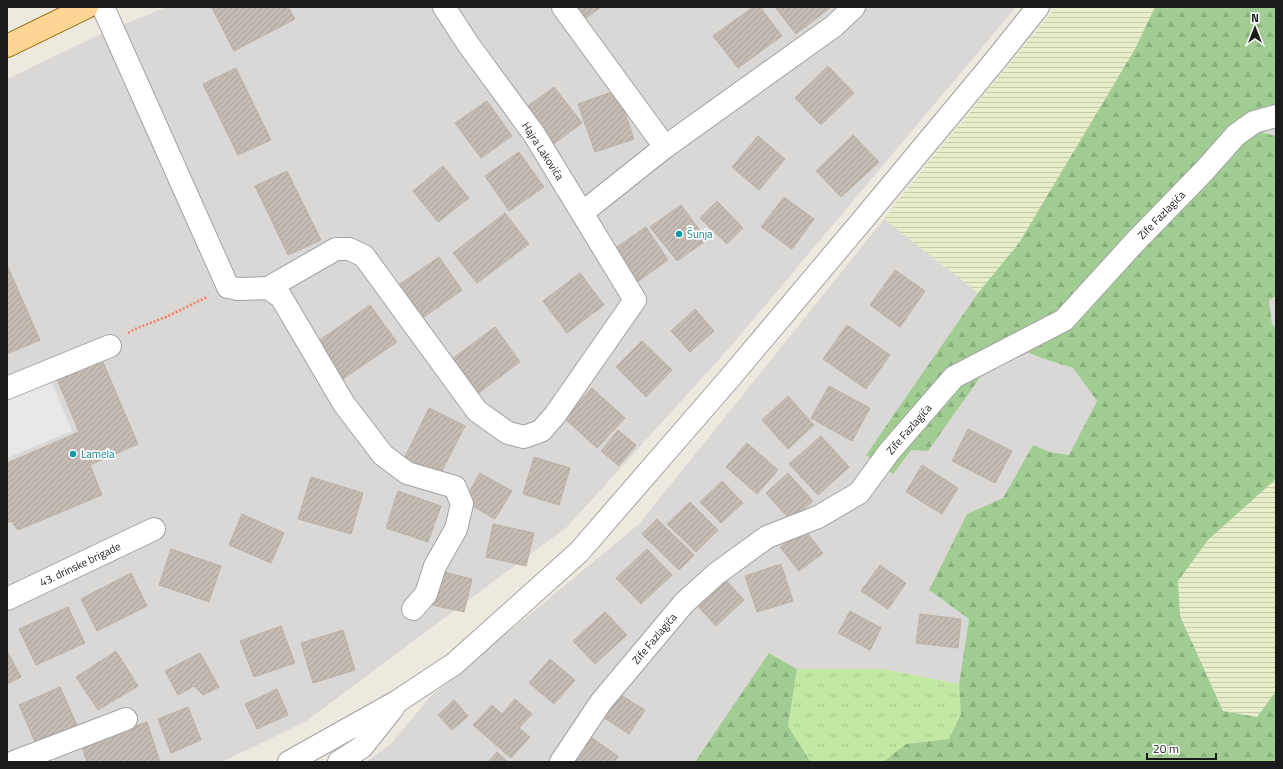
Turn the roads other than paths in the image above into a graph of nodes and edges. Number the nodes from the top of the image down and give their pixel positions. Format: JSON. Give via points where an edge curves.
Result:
{"nodes":[{"id":1,"x":87,"y":7,"type":"edge"},
{"id":2,"x":103,"y":7,"type":"edge"},
{"id":3,"x":444,"y":7,"type":"edge"},
{"id":4,"x":563,"y":7,"type":"edge"},
{"id":5,"x":854,"y":7,"type":"edge"},
{"id":6,"x":1038,"y":7,"type":"edge"},
{"id":7,"x":7,"y":46,"type":"edge"},
{"id":8,"x":1276,"y":116,"type":"edge"},
{"id":9,"x":665,"y":147,"type":"junction"},
{"id":10,"x":582,"y":214,"type":"junction"},
{"id":11,"x":268,"y":288,"type":"junction"},
{"id":12,"x":110,"y":346,"type":"road end"},
{"id":13,"x":7,"y":388,"type":"edge"},
{"id":14,"x":154,"y":529,"type":"dead end"},
{"id":15,"x":7,"y":599,"type":"edge"},
{"id":16,"x":414,"y":609,"type":"dead end"},
{"id":17,"x":398,"y":701,"type":"junction"},
{"id":18,"x":126,"y":719,"type":"dead end"},
{"id":19,"x":14,"y":762,"type":"edge"},
{"id":20,"x":289,"y":762,"type":"edge"},
{"id":21,"x":339,"y":762,"type":"edge"},
{"id":22,"x":561,"y":762,"type":"edge"}],
"edges":[{"from":1,"to":7,"type":"main road"},
{"from":2,"to":11,"type":"street","via":[[228,287]]},
{"from":3,"to":10,"type":"street","name":"Hajra Lakovića","via":[[534,134]]},
{"from":4,"to":9,"type":"street"},
{"from":5,"to":9,"type":"street","via":[[834,26]]},
{"from":6,"to":17,"type":"street","via":[[846,240],[579,552],[454,664]]},
{"from":8,"to":22,"type":"street","name":"Zife Fazlagića","via":[[1254,122],[1236,135],[1064,320],[954,377],[889,452],[859,493],[818,517],[767,537],[716,574],[684,603],[601,702]]},
{"from":9,"to":10,"type":"street"},
{"from":10,"to":11,"type":"street","name":"Hajra Lakovića","via":[[635,300],[555,415],[541,431],[524,437],[508,433],[477,411],[364,256],[349,250],[336,250]]},
{"from":11,"to":16,"type":"street","via":[[281,297],[344,404],[383,455],[407,473],[455,487],[462,504],[456,529],[435,566],[426,594]]},
{"from":12,"to":13,"type":"street"},
{"from":14,"to":15,"type":"street","name":"43. drinske brigade"},
{"from":17,"to":20,"type":"street"},
{"from":17,"to":21,"type":"street","via":[[362,747]]},
{"from":18,"to":19,"type":"street"}]}
